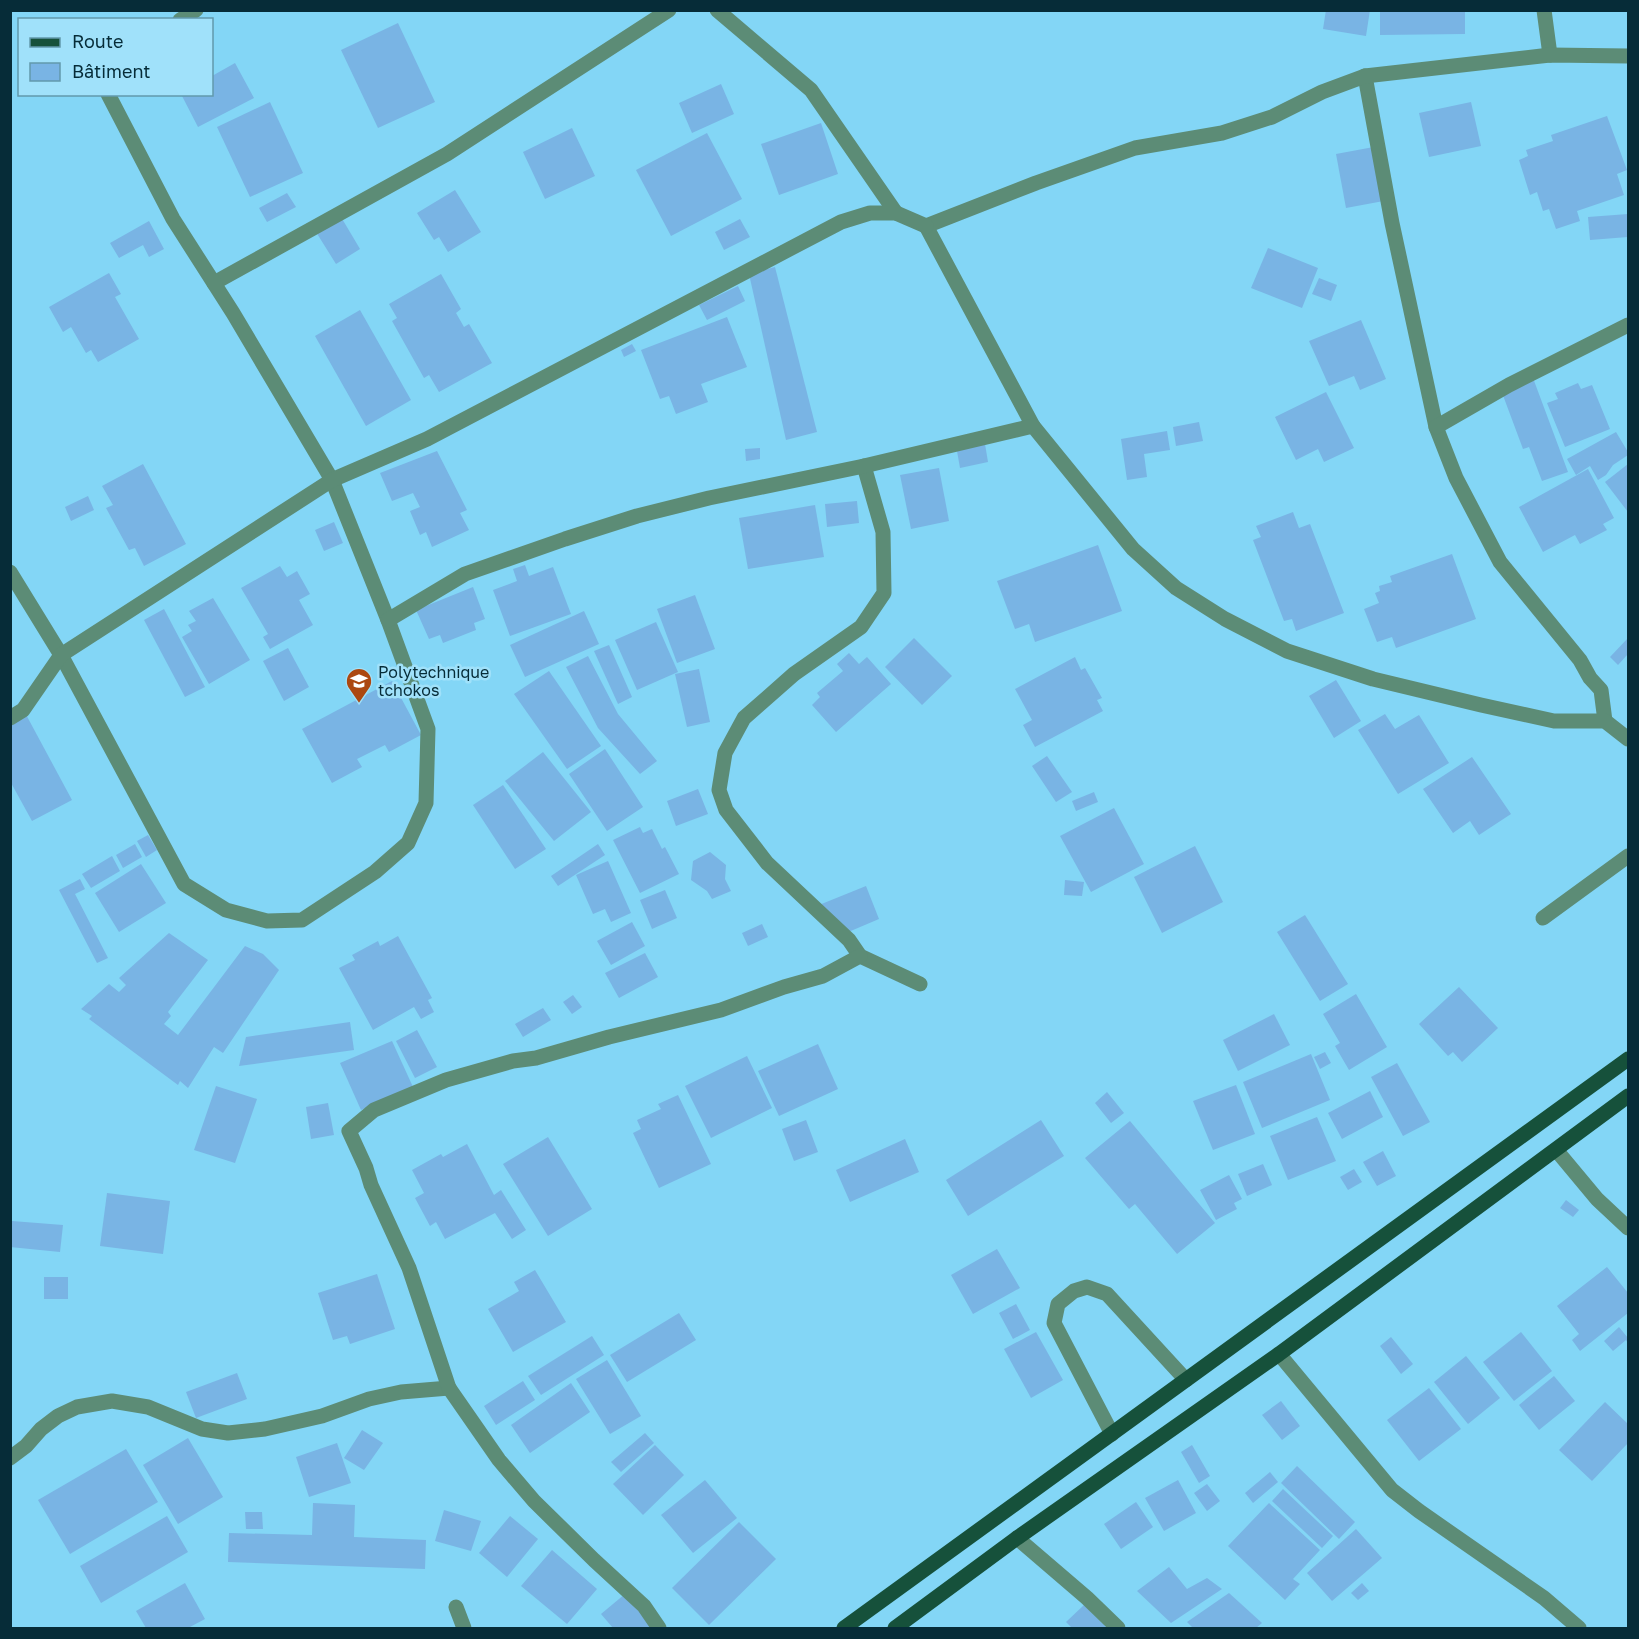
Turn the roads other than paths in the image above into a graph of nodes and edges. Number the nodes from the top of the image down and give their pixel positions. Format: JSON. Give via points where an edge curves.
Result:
{"nodes":[{"id":1,"x":196,"y":10,"type":"edge"},
{"id":2,"x":669,"y":10,"type":"edge"},
{"id":3,"x":717,"y":10,"type":"edge"},
{"id":4,"x":1544,"y":10,"type":"edge"},
{"id":5,"x":183,"y":18,"type":"edge"},
{"id":6,"x":1550,"y":55,"type":"junction"},
{"id":7,"x":1629,"y":56,"type":"edge"},
{"id":8,"x":1365,"y":76,"type":"junction"},
{"id":9,"x":109,"y":96,"type":"edge"},
{"id":10,"x":896,"y":213,"type":"junction"},
{"id":11,"x":926,"y":226,"type":"junction"},
{"id":12,"x":214,"y":283,"type":"junction"},
{"id":13,"x":1629,"y":325,"type":"edge"},
{"id":14,"x":1033,"y":426,"type":"junction"},
{"id":15,"x":1436,"y":427,"type":"junction"},
{"id":16,"x":864,"y":466,"type":"junction"},
{"id":17,"x":332,"y":480,"type":"junction"},
{"id":18,"x":10,"y":572,"type":"edge"},
{"id":19,"x":388,"y":620,"type":"junction"},
{"id":20,"x":61,"y":655,"type":"junction"},
{"id":21,"x":10,"y":718,"type":"edge"},
{"id":22,"x":1605,"y":721,"type":"junction"},
{"id":23,"x":1629,"y":739,"type":"edge"},
{"id":24,"x":1629,"y":856,"type":"edge"},
{"id":25,"x":1543,"y":918,"type":"dead end"},
{"id":26,"x":860,"y":956,"type":"junction"},
{"id":27,"x":920,"y":984,"type":"dead end"},
{"id":28,"x":1629,"y":1059,"type":"edge"},
{"id":29,"x":1629,"y":1096,"type":"edge"},
{"id":30,"x":1557,"y":1151,"type":"junction"},
{"id":31,"x":1629,"y":1228,"type":"edge"},
{"id":32,"x":1279,"y":1354,"type":"junction"},
{"id":33,"x":1186,"y":1380,"type":"junction"},
{"id":34,"x":449,"y":1388,"type":"junction"},
{"id":35,"x":1112,"y":1434,"type":"junction"},
{"id":36,"x":10,"y":1458,"type":"edge"},
{"id":37,"x":1017,"y":1538,"type":"junction"},
{"id":38,"x":456,"y":1607,"type":"dead end"},
{"id":39,"x":464,"y":1629,"type":"edge"},
{"id":40,"x":659,"y":1629,"type":"edge"},
{"id":41,"x":844,"y":1629,"type":"edge"},
{"id":42,"x":895,"y":1629,"type":"edge"},
{"id":43,"x":1118,"y":1629,"type":"edge"},
{"id":44,"x":1579,"y":1629,"type":"edge"}],
"edges":[{"from":1,"to":5,"type":"street"},
{"from":2,"to":12,"type":"street","via":[[447,154]]},
{"from":3,"to":10,"type":"street","via":[[811,90]]},
{"from":4,"to":6,"type":"street"},
{"from":6,"to":7,"type":"street"},
{"from":6,"to":8,"type":"street"},
{"from":8,"to":11,"type":"street","via":[[1272,117],[1222,133],[1136,148]]},
{"from":8,"to":15,"type":"street"},
{"from":9,"to":12,"type":"street","via":[[173,219]]},
{"from":10,"to":11,"type":"street"},
{"from":10,"to":17,"type":"street","via":[[870,213],[841,222],[427,440]]},
{"from":11,"to":14,"type":"street"},
{"from":12,"to":17,"type":"street"},
{"from":13,"to":15,"type":"street","via":[[1509,384]]},
{"from":14,"to":16,"type":"street"},
{"from":14,"to":22,"type":"street","via":[[1133,549],[1176,588],[1287,651],[1373,679],[1481,705],[1554,721]]},
{"from":15,"to":22,"type":"street","via":[[1456,478],[1500,562],[1601,690]]},
{"from":16,"to":19,"type":"street","via":[[709,498],[565,539],[465,574]]},
{"from":16,"to":26,"type":"street","via":[[883,532],[884,593],[861,627],[794,674],[744,718],[725,753],[719,790],[726,810],[767,863],[849,940]]},
{"from":17,"to":19,"type":"street"},
{"from":17,"to":20,"type":"street"},
{"from":18,"to":20,"type":"street"},
{"from":19,"to":20,"type":"street","via":[[428,729],[426,803],[408,843],[375,872],[302,920],[267,921],[226,910],[184,884]]},
{"from":20,"to":21,"type":"street","via":[[23,711]]},
{"from":22,"to":23,"type":"street"},
{"from":24,"to":25,"type":"street"},
{"from":26,"to":27,"type":"street"},
{"from":26,"to":34,"type":"street","via":[[823,976],[721,1010],[446,1080],[374,1110],[349,1131],[409,1268]]},
{"from":28,"to":33,"type":"main road"},
{"from":29,"to":30,"type":"main road"},
{"from":30,"to":31,"type":"street"},
{"from":30,"to":32,"type":"main road"},
{"from":32,"to":37,"type":"main road"},
{"from":32,"to":44,"type":"street","via":[[1392,1490],[1544,1598]]},
{"from":33,"to":35,"type":"main road"},
{"from":33,"to":35,"type":"street","via":[[1107,1294],[1087,1287],[1074,1291],[1058,1304],[1054,1323]]},
{"from":34,"to":36,"type":"street","via":[[401,1392],[310,1419],[228,1432],[202,1429],[148,1407],[112,1401],[77,1407],[58,1416]]},
{"from":34,"to":40,"type":"street","via":[[499,1460],[534,1501],[644,1606]]},
{"from":35,"to":41,"type":"main road"},
{"from":37,"to":42,"type":"main road"},
{"from":37,"to":43,"type":"street"},
{"from":38,"to":39,"type":"street"}]}
